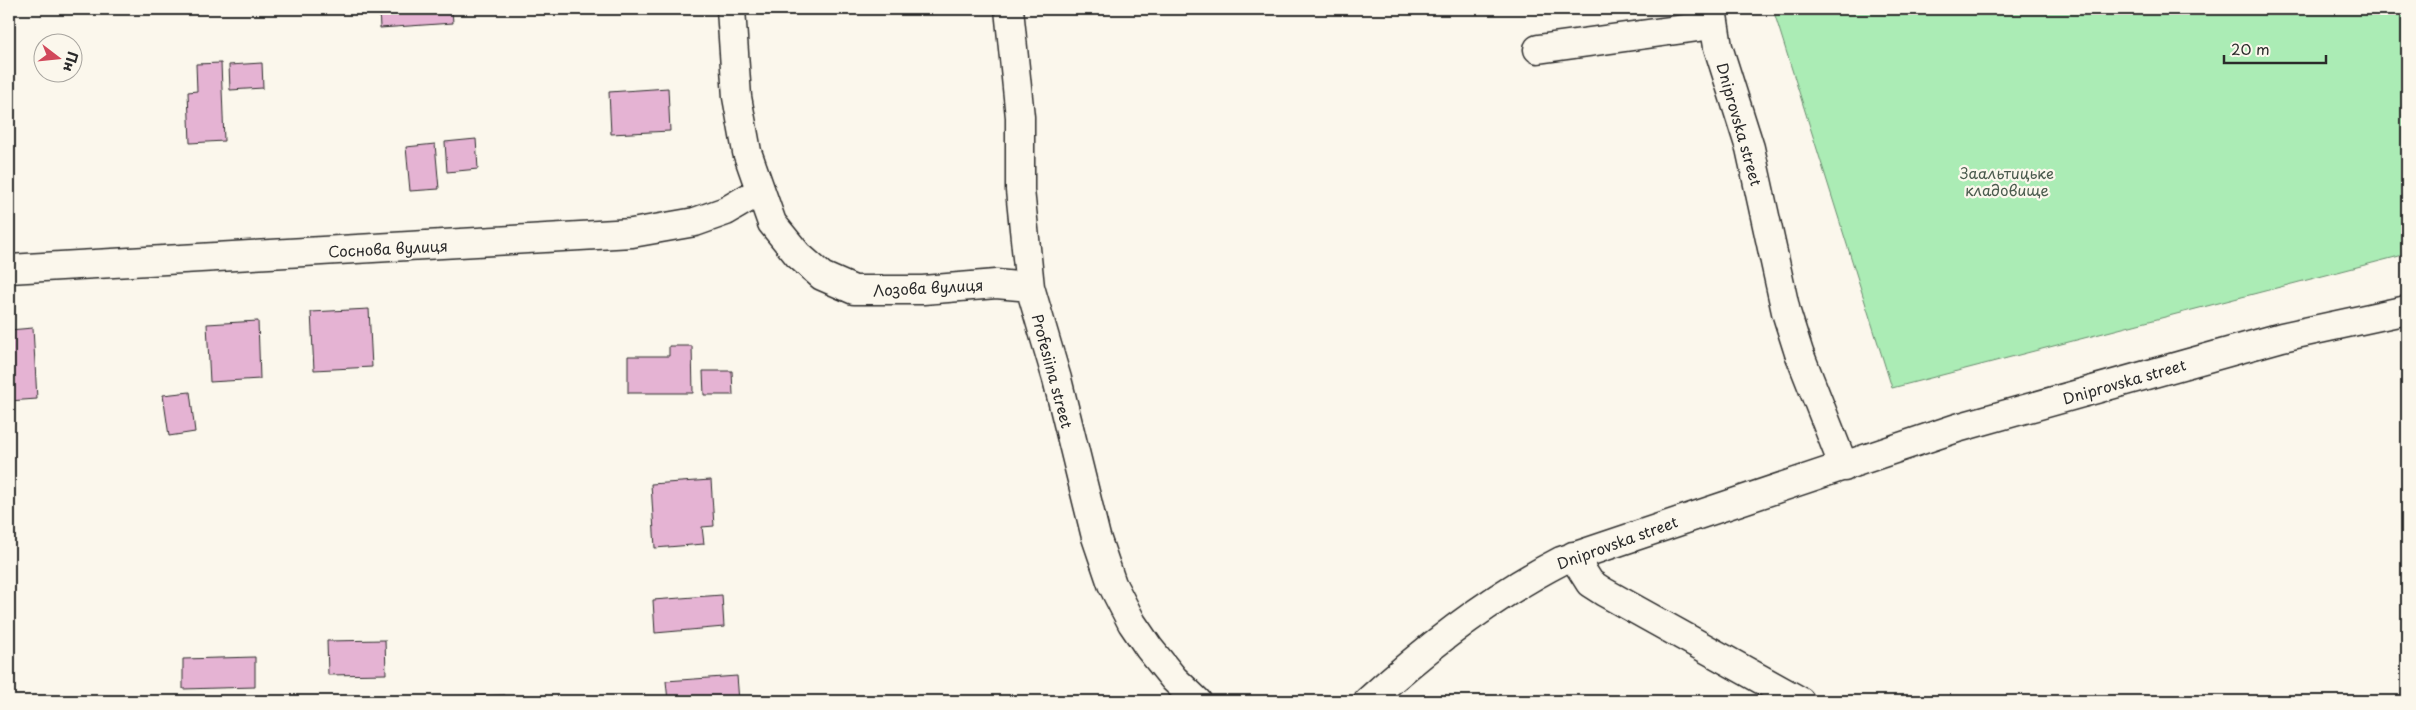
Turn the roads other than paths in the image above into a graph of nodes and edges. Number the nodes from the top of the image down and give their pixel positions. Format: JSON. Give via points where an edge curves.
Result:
{"nodes":[{"id":1,"x":732,"y":9,"type":"edge"},
{"id":2,"x":1010,"y":9,"type":"edge"},
{"id":3,"x":1713,"y":17,"type":"edge"},
{"id":4,"x":1538,"y":49,"type":"dead end"},
{"id":5,"x":760,"y":191,"type":"junction"},
{"id":6,"x":9,"y":270,"type":"edge"},
{"id":7,"x":1030,"y":287,"type":"junction"},
{"id":8,"x":2407,"y":310,"type":"edge"},
{"id":9,"x":1844,"y":467,"type":"junction"},
{"id":10,"x":1573,"y":556,"type":"junction"},
{"id":11,"x":1197,"y":701,"type":"edge"},
{"id":12,"x":1368,"y":701,"type":"edge"},
{"id":13,"x":1800,"y":701,"type":"edge"}],
"edges":[{"from":1,"to":5,"type":"street","name":"Лозова вулиця","via":[[737,97],[747,152]]},
{"from":2,"to":7,"type":"street","name":"Profesiina street","via":[[1020,117],[1020,190]]},
{"from":3,"to":4,"type":"street"},
{"from":3,"to":9,"type":"street","name":"Dniprovska street","via":[[1728,81],[1750,148],[1786,312]]},
{"from":5,"to":6,"type":"street","name":"Соснова вулиця","via":[[726,211],[695,222],[632,232]]},
{"from":5,"to":7,"type":"street","name":"Лозова вулиця","via":[[772,223],[786,242],[822,276],[854,290],[923,290],[996,284]]},
{"from":7,"to":11,"type":"street","name":"Profesiina street","via":[[1057,379],[1096,537],[1112,584],[1121,605],[1149,648]]},
{"from":8,"to":9,"type":"street","name":"Dniprovska street","via":[[2263,342],[1957,428]]},
{"from":9,"to":10,"type":"street","name":"Dniprovska street"},
{"from":10,"to":12,"type":"street","name":"Dniprovska street","via":[[1501,595]]},
{"from":10,"to":13,"type":"street","via":[[1590,583],[1604,592]]}]}
